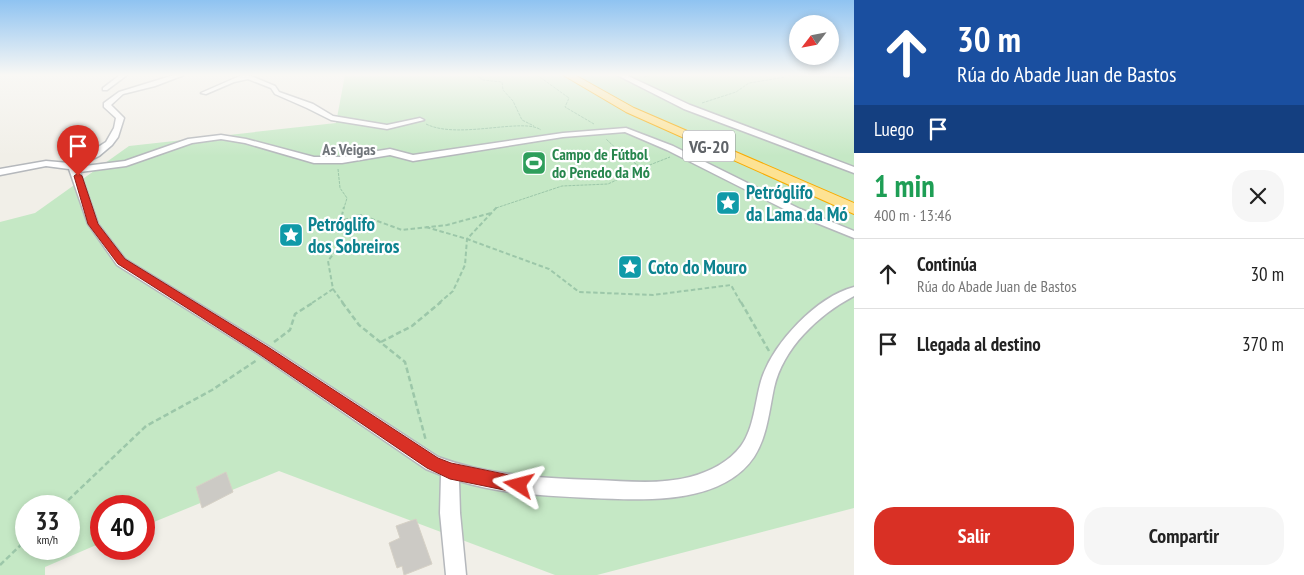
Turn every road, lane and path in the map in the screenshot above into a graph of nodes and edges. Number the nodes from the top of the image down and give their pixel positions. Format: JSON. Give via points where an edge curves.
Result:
{"nodes":[{"id":1,"x":111,"y":102,"type":"edge"},
{"id":2,"x":300,"y":102,"type":"edge"},
{"id":3,"x":513,"y":102,"type":"edge"},
{"id":4,"x":568,"y":102,"type":"edge"},
{"id":5,"x":615,"y":102,"type":"edge"},
{"id":6,"x":631,"y":102,"type":"edge"},
{"id":7,"x":676,"y":102,"type":"edge"},
{"id":8,"x":701,"y":102,"type":"edge"},
{"id":9,"x":687,"y":107,"type":"junction"},
{"id":10,"x":420,"y":120,"type":"joint"},
{"id":11,"x":537,"y":127,"type":"junction"},
{"id":12,"x":602,"y":131,"type":"junction"},
{"id":13,"x":548,"y":137,"type":"junction"},
{"id":14,"x":680,"y":153,"type":"junction"},
{"id":15,"x":333,"y":160,"type":"junction"},
{"id":16,"x":72,"y":168,"type":"junction"},
{"id":17,"x":642,"y":168,"type":"junction"},
{"id":18,"x":854,"y":170,"type":"edge"},
{"id":19,"x":0,"y":172,"type":"edge"},
{"id":20,"x":854,"y":200,"type":"edge"},
{"id":21,"x":854,"y":209,"type":"edge"},
{"id":22,"x":491,"y":213,"type":"junction"},
{"id":23,"x":343,"y":220,"type":"junction"},
{"id":24,"x":426,"y":227,"type":"junction"},
{"id":25,"x":854,"y":235,"type":"edge"},
{"id":26,"x":467,"y":239,"type":"junction"},
{"id":27,"x":333,"y":289,"type":"junction"},
{"id":28,"x":854,"y":291,"type":"edge"},
{"id":29,"x":380,"y":342,"type":"junction"},
{"id":30,"x":265,"y":352,"type":"junction"},
{"id":31,"x":776,"y":361,"type":"junction"},
{"id":32,"x":432,"y":463,"type":"junction"},
{"id":33,"x":450,"y":471,"type":"junction"},
{"id":34,"x":74,"y":495,"type":"edge"},
{"id":35,"x":15,"y":551,"type":"edge"},
{"id":36,"x":0,"y":565,"type":"edge"},
{"id":37,"x":456,"y":575,"type":"edge"}],
"edges":[{"from":1,"to":16,"type":"street","via":[[107,106],[120,118],[115,138]]},
{"from":2,"to":10,"type":"street","via":[[331,118],[388,128]]},
{"from":3,"to":11,"type":"path","via":[[522,120]]},
{"from":4,"to":12,"type":"path","via":[[566,106]]},
{"from":5,"to":21,"type":"highway","number":"VG-20"},
{"from":6,"to":20,"type":"highway","number":"VG-20"},
{"from":7,"to":9,"type":"street"},
{"from":8,"to":9,"type":"path"},
{"from":9,"to":18,"type":"street"},
{"from":10,"to":11,"type":"path","via":[[438,130]]},
{"from":11,"to":13,"type":"path"},
{"from":12,"to":13,"type":"street"},
{"from":12,"to":14,"type":"street","via":[[626,130]]},
{"from":12,"to":17,"type":"path","via":[[607,142]]},
{"from":13,"to":15,"type":"street","via":[[413,158],[390,152]]},
{"from":14,"to":17,"type":"path"},
{"from":14,"to":25,"type":"street","via":[[796,211]]},
{"from":15,"to":16,"type":"street","via":[[295,156],[221,137],[191,141],[126,163]]},
{"from":15,"to":23,"type":"path","via":[[340,171],[340,188],[347,198]]},
{"from":16,"to":19,"type":"street","via":[[42,164]]},
{"from":16,"to":30,"type":"street","via":[[93,224],[122,262]]},
{"from":17,"to":22,"type":"path","via":[[608,184],[562,186],[498,206]]},
{"from":22,"to":24,"type":"path","via":[[448,225]]},
{"from":22,"to":26,"type":"path"},
{"from":23,"to":24,"type":"path","via":[[361,215],[402,230]]},
{"from":23,"to":27,"type":"path","via":[[346,237],[328,261]]},
{"from":24,"to":26,"type":"path"},
{"from":26,"to":29,"type":"path","via":[[465,265],[453,291],[412,326]]},
{"from":26,"to":31,"type":"path","via":[[549,269],[579,292],[653,295],[731,285]]},
{"from":27,"to":29,"type":"path","via":[[359,324]]},
{"from":27,"to":30,"type":"path","via":[[295,314],[290,330]]},
{"from":28,"to":31,"type":"street","via":[[830,304],[784,347]]},
{"from":29,"to":32,"type":"path","via":[[404,362]]},
{"from":30,"to":32,"type":"street"},
{"from":30,"to":34,"type":"path","via":[[212,390],[146,426]]},
{"from":31,"to":33,"type":"street","via":[[755,439],[747,453],[716,476],[690,486],[656,490],[531,487]]},
{"from":32,"to":33,"type":"street"},
{"from":33,"to":37,"type":"street"},
{"from":35,"to":36,"type":"path"}]}
